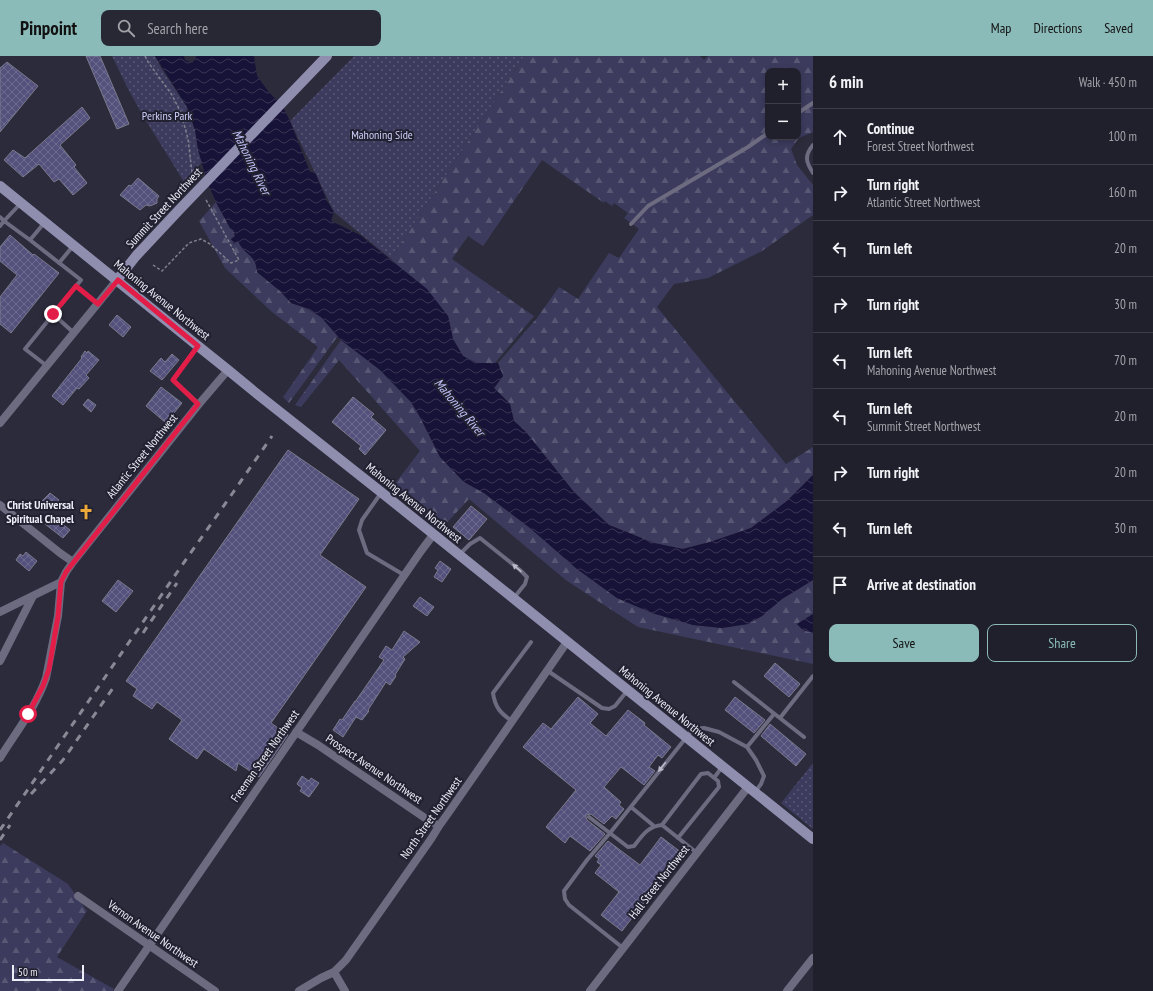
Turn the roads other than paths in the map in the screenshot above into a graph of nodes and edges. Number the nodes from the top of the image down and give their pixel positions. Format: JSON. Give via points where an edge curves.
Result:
{"nodes":[{"id":1,"x":327,"y":56,"type":"edge"},
{"id":2,"x":813,"y":103,"type":"edge"},
{"id":3,"x":801,"y":111,"type":"edge"},
{"id":4,"x":765,"y":135,"type":"edge"},
{"id":5,"x":813,"y":144,"type":"edge"},
{"id":6,"x":813,"y":173,"type":"edge"},
{"id":7,"x":0,"y":187,"type":"edge"},
{"id":8,"x":21,"y":202,"type":"junction"},
{"id":9,"x":0,"y":217,"type":"edge"},
{"id":10,"x":4,"y":221,"type":"junction"},
{"id":11,"x":45,"y":222,"type":"junction"},
{"id":12,"x":632,"y":224,"type":"dead end"},
{"id":13,"x":0,"y":226,"type":"edge"},
{"id":14,"x":30,"y":240,"type":"junction"},
{"id":15,"x":74,"y":245,"type":"junction"},
{"id":16,"x":59,"y":263,"type":"junction"},
{"id":17,"x":118,"y":280,"type":"junction"},
{"id":18,"x":76,"y":286,"type":"junction"},
{"id":19,"x":98,"y":304,"type":"junction"},
{"id":20,"x":53,"y":314,"type":"junction"},
{"id":21,"x":74,"y":333,"type":"junction"},
{"id":22,"x":198,"y":346,"type":"junction"},
{"id":23,"x":47,"y":366,"type":"junction"},
{"id":24,"x":228,"y":370,"type":"junction"},
{"id":25,"x":198,"y":404,"type":"junction"},
{"id":26,"x":0,"y":423,"type":"edge"},
{"id":27,"x":381,"y":492,"type":"junction"},
{"id":28,"x":0,"y":505,"type":"edge"},
{"id":29,"x":433,"y":535,"type":"junction"},
{"id":30,"x":459,"y":555,"type":"junction"},
{"id":31,"x":73,"y":562,"type":"junction"},
{"id":32,"x":404,"y":575,"type":"junction"},
{"id":33,"x":61,"y":582,"type":"junction"},
{"id":34,"x":33,"y":596,"type":"junction"},
{"id":35,"x":513,"y":599,"type":"junction"},
{"id":36,"x":0,"y":612,"type":"edge"},
{"id":37,"x":531,"y":642,"type":"dead end"},
{"id":38,"x":567,"y":642,"type":"junction"},
{"id":39,"x":0,"y":661,"type":"edge"},
{"id":40,"x":548,"y":671,"type":"junction"},
{"id":41,"x":813,"y":676,"type":"edge"},
{"id":42,"x":734,"y":682,"type":"dead end"},
{"id":43,"x":627,"y":690,"type":"junction"},
{"id":44,"x":774,"y":714,"type":"junction"},
{"id":45,"x":780,"y":718,"type":"junction"},
{"id":46,"x":512,"y":722,"type":"junction"},
{"id":47,"x":296,"y":732,"type":"junction"},
{"id":48,"x":804,"y":737,"type":"dead end"},
{"id":49,"x":686,"y":738,"type":"junction"},
{"id":50,"x":748,"y":747,"type":"junction"},
{"id":51,"x":0,"y":758,"type":"edge"},
{"id":52,"x":722,"y":766,"type":"junction"},
{"id":53,"x":714,"y":778,"type":"junction"},
{"id":54,"x":751,"y":790,"type":"junction"},
{"id":55,"x":631,"y":807,"type":"junction"},
{"id":56,"x":589,"y":817,"type":"dead end"},
{"id":57,"x":662,"y":825,"type":"junction"},
{"id":58,"x":439,"y":826,"type":"junction"},
{"id":59,"x":654,"y":826,"type":"junction"},
{"id":60,"x":610,"y":834,"type":"junction"},
{"id":61,"x":678,"y":838,"type":"junction"},
{"id":62,"x":813,"y":839,"type":"edge"},
{"id":63,"x":697,"y":853,"type":"junction"},
{"id":64,"x":78,"y":896,"type":"dead end"},
{"id":65,"x":150,"y":945,"type":"junction"},
{"id":66,"x":623,"y":948,"type":"junction"},
{"id":67,"x":813,"y":958,"type":"edge"},
{"id":68,"x":334,"y":972,"type":"junction"},
{"id":69,"x":118,"y":991,"type":"edge"},
{"id":70,"x":215,"y":991,"type":"edge"},
{"id":71,"x":299,"y":991,"type":"edge"},
{"id":72,"x":345,"y":991,"type":"edge"},
{"id":73,"x":590,"y":991,"type":"edge"},
{"id":74,"x":787,"y":991,"type":"edge"}],
"edges":[{"from":1,"to":17,"type":"main road","name":"Summit Street Northwest","via":[[136,256]]},
{"from":2,"to":3,"type":"lane"},
{"from":4,"to":12,"type":"lane","via":[[648,206]]},
{"from":5,"to":6,"type":"lane","via":[[806,162]]},
{"from":7,"to":8,"type":"main road","name":"Mahoning Avenue Northwest"},
{"from":8,"to":10,"type":"lane"},
{"from":8,"to":11,"type":"main road","name":"Mahoning Avenue Northwest"},
{"from":9,"to":10,"type":"lane"},
{"from":10,"to":13,"type":"lane"},
{"from":10,"to":14,"type":"lane"},
{"from":11,"to":14,"type":"lane"},
{"from":11,"to":15,"type":"main road","name":"Mahoning Avenue Northwest"},
{"from":14,"to":16,"type":"lane"},
{"from":15,"to":16,"type":"lane"},
{"from":15,"to":17,"type":"main road","name":"Mahoning Avenue Northwest"},
{"from":16,"to":18,"type":"lane","via":[[81,280]]},
{"from":17,"to":19,"type":"street","name":"Summit Street Northwest"},
{"from":17,"to":22,"type":"main road","name":"Mahoning Avenue Northwest"},
{"from":18,"to":19,"type":"lane"},
{"from":18,"to":20,"type":"lane"},
{"from":19,"to":21,"type":"street","name":"Summit Street Northwest"},
{"from":20,"to":21,"type":"lane"},
{"from":20,"to":23,"type":"lane","via":[[25,349]]},
{"from":21,"to":23,"type":"street","name":"Summit Street Northwest"},
{"from":22,"to":24,"type":"main road","name":"Mahoning Avenue Northwest"},
{"from":22,"to":25,"type":"lane","via":[[173,380]]},
{"from":23,"to":26,"type":"street","name":"Summit Street Northwest"},
{"from":24,"to":25,"type":"street","name":"Atlantic Street Northwest"},
{"from":24,"to":27,"type":"main road","name":"Mahoning Avenue Northwest"},
{"from":25,"to":31,"type":"street","name":"Atlantic Street Northwest"},
{"from":27,"to":29,"type":"main road","name":"Mahoning Avenue Northwest"},
{"from":27,"to":32,"type":"lane","via":[[362,520],[359,530],[367,553]]},
{"from":28,"to":31,"type":"street"},
{"from":29,"to":30,"type":"main road","name":"Mahoning Avenue Northwest"},
{"from":29,"to":32,"type":"street","name":"Freeman Street Northwest"},
{"from":30,"to":35,"type":"main road","name":"Mahoning Avenue Northwest"},
{"from":35,"to":30,"type":"lane","one_way":true,"via":[[527,578],[520,570],[480,538]]},
{"from":31,"to":33,"type":"street","name":"Atlantic Street Northwest"},
{"from":32,"to":47,"type":"street","name":"Freeman Street Northwest"},
{"from":33,"to":34,"type":"street"},
{"from":33,"to":51,"type":"street","via":[[58,616],[46,678],[28,714]]},
{"from":34,"to":36,"type":"street"},
{"from":34,"to":39,"type":"street"},
{"from":35,"to":38,"type":"main road","name":"Mahoning Avenue Northwest"},
{"from":37,"to":46,"type":"lane","via":[[493,693],[494,702],[502,715]]},
{"from":38,"to":40,"type":"street","name":"North Street Northwest"},
{"from":38,"to":43,"type":"main road","name":"Mahoning Avenue Northwest"},
{"from":40,"to":43,"type":"lane","via":[[602,708],[609,710]]},
{"from":40,"to":46,"type":"street","name":"North Street Northwest"},
{"from":41,"to":45,"type":"lane"},
{"from":42,"to":44,"type":"lane"},
{"from":43,"to":49,"type":"main road","name":"Mahoning Avenue Northwest"},
{"from":44,"to":45,"type":"lane"},
{"from":44,"to":50,"type":"lane"},
{"from":45,"to":48,"type":"lane"},
{"from":46,"to":58,"type":"street","name":"North Street Northwest"},
{"from":47,"to":58,"type":"street","name":"Prospect Avenue Northwest"},
{"from":47,"to":65,"type":"street","name":"Freeman Street Northwest"},
{"from":49,"to":50,"type":"lane","via":[[693,729],[704,728],[719,732]]},
{"from":49,"to":52,"type":"main road","name":"Mahoning Avenue Northwest"},
{"from":49,"to":55,"type":"lane","one_way":true},
{"from":50,"to":54,"type":"lane","via":[[764,776],[761,784]]},
{"from":52,"to":53,"type":"lane"},
{"from":52,"to":54,"type":"main road","name":"Mahoning Avenue Northwest"},
{"from":53,"to":57,"type":"lane","via":[[708,773],[701,774]]},
{"from":53,"to":61,"type":"lane","via":[[719,787]]},
{"from":54,"to":62,"type":"main road","name":"Mahoning Avenue Northwest"},
{"from":54,"to":63,"type":"street","name":"Hall Street Northwest"},
{"from":55,"to":59,"type":"lane"},
{"from":55,"to":60,"type":"lane"},
{"from":56,"to":60,"type":"lane"},
{"from":57,"to":59,"type":"lane"},
{"from":57,"to":61,"type":"lane"},
{"from":58,"to":68,"type":"street","name":"North Street Northwest","via":[[346,960]]},
{"from":59,"to":60,"type":"lane","via":[[646,831],[634,846],[628,847]]},
{"from":60,"to":66,"type":"lane","via":[[564,891],[569,905]]},
{"from":61,"to":63,"type":"lane"},
{"from":63,"to":66,"type":"street","name":"Hall Street Northwest"},
{"from":64,"to":65,"type":"street","name":"Vernon Avenue Northwest"},
{"from":65,"to":69,"type":"street","name":"Freeman Street Northwest"},
{"from":65,"to":70,"type":"street","name":"Vernon Avenue Northwest"},
{"from":66,"to":73,"type":"street","name":"Hall Street Northwest"},
{"from":67,"to":74,"type":"street"},
{"from":68,"to":71,"type":"street","name":"North Street Northwest"},
{"from":68,"to":72,"type":"street"}]}
